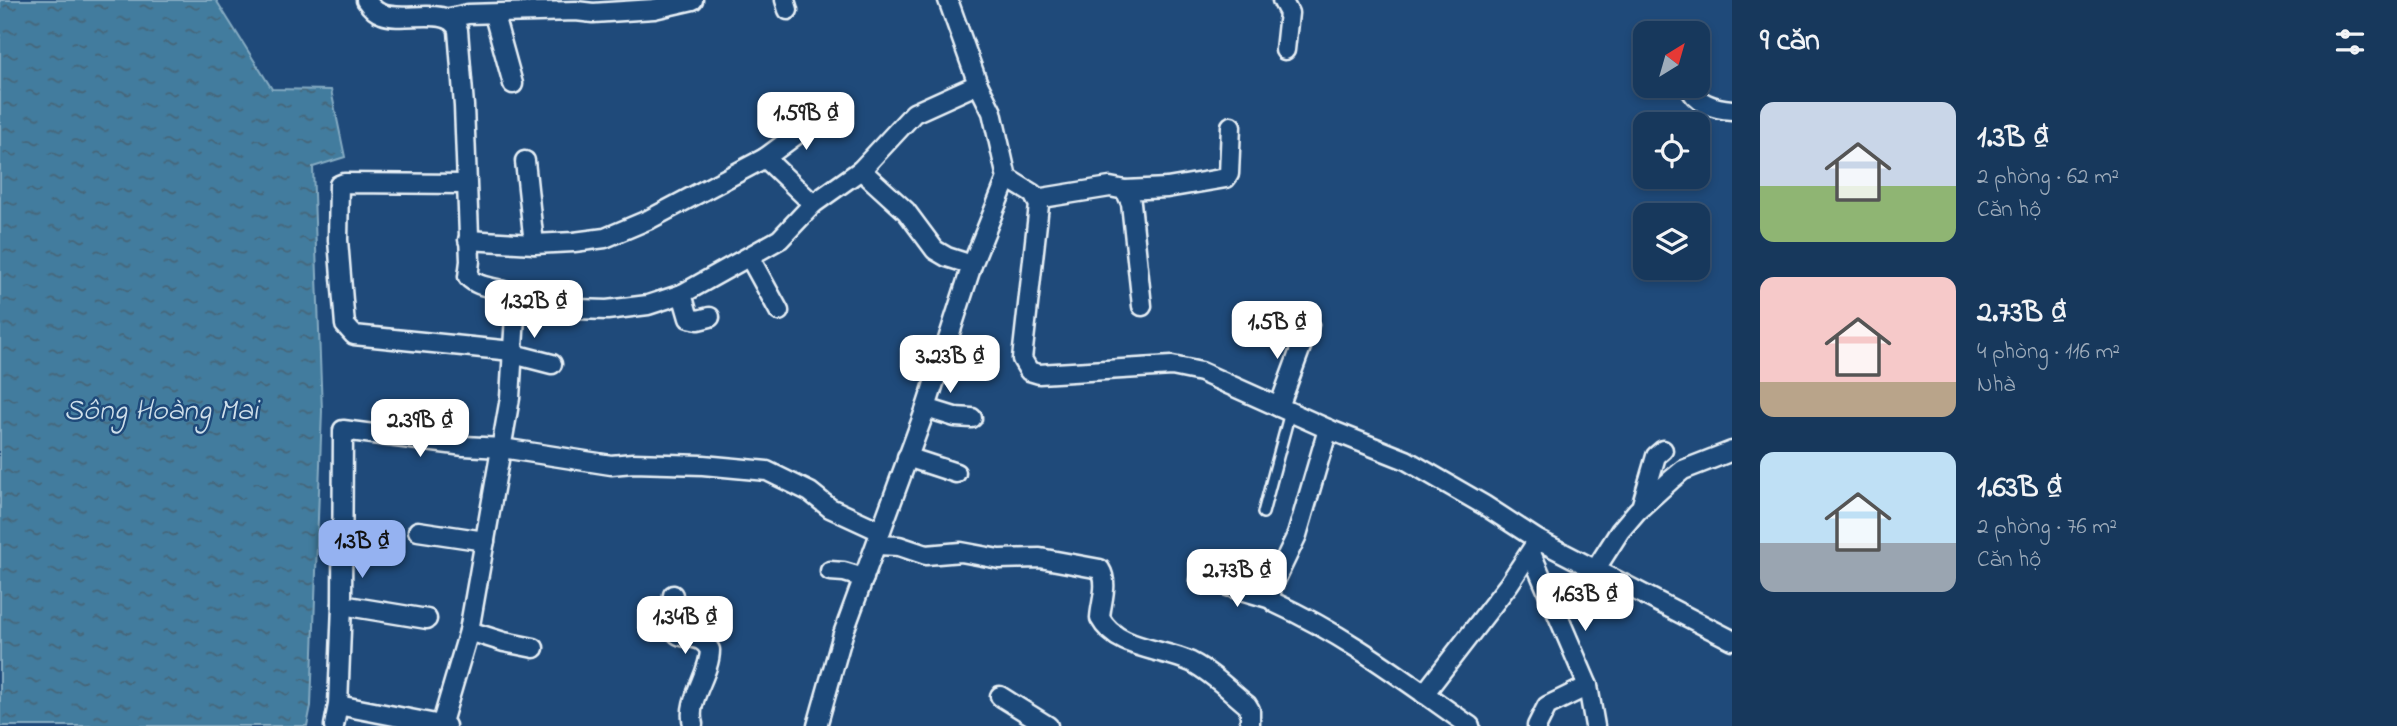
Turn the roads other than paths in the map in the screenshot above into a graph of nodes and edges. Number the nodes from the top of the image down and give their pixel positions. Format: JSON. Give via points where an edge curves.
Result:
{"nodes":[{"id":1,"x":366,"y":0,"type":"edge"},
{"id":2,"x":693,"y":0,"type":"edge"},
{"id":3,"x":948,"y":0,"type":"edge"},
{"id":4,"x":1282,"y":0,"type":"edge"},
{"id":5,"x":494,"y":15,"type":"junction"},
{"id":6,"x":450,"y":18,"type":"junction"},
{"id":7,"x":1285,"y":50,"type":"dead end"},
{"id":8,"x":513,"y":84,"type":"dead end"},
{"id":9,"x":978,"y":84,"type":"junction"},
{"id":10,"x":1696,"y":98,"type":"edge"},
{"id":11,"x":1732,"y":110,"type":"edge"},
{"id":12,"x":823,"y":114,"type":"dead end"},
{"id":13,"x":1231,"y":126,"type":"dead end"},
{"id":14,"x":765,"y":158,"type":"junction"},
{"id":15,"x":525,"y":160,"type":"dead end"},
{"id":16,"x":861,"y":170,"type":"junction"},
{"id":17,"x":1007,"y":178,"type":"junction"},
{"id":18,"x":465,"y":184,"type":"junction"},
{"id":19,"x":1125,"y":190,"type":"junction"},
{"id":20,"x":1036,"y":199,"type":"junction"},
{"id":21,"x":813,"y":204,"type":"junction"},
{"id":22,"x":468,"y":240,"type":"junction"},
{"id":23,"x":534,"y":244,"type":"junction"},
{"id":24,"x":750,"y":257,"type":"junction"},
{"id":25,"x":972,"y":265,"type":"junction"},
{"id":26,"x":682,"y":294,"type":"junction"},
{"id":27,"x":516,"y":299,"type":"junction"},
{"id":28,"x":1142,"y":306,"type":"dead end"},
{"id":29,"x":779,"y":311,"type":"dead end"},
{"id":30,"x":710,"y":317,"type":"dead end"},
{"id":31,"x":1309,"y":325,"type":"dead end"},
{"id":32,"x":512,"y":354,"type":"junction"},
{"id":33,"x":552,"y":364,"type":"dead end"},
{"id":34,"x":926,"y":408,"type":"junction"},
{"id":35,"x":1284,"y":410,"type":"junction"},
{"id":36,"x":972,"y":418,"type":"dead end"},
{"id":37,"x":1328,"y":429,"type":"junction"},
{"id":38,"x":502,"y":447,"type":"junction"},
{"id":39,"x":1663,"y":450,"type":"dead end"},
{"id":40,"x":1732,"y":451,"type":"edge"},
{"id":41,"x":907,"y":457,"type":"junction"},
{"id":42,"x":956,"y":473,"type":"dead end"},
{"id":43,"x":1640,"y":508,"type":"junction"},
{"id":44,"x":1263,"y":513,"type":"dead end"},
{"id":45,"x":418,"y":531,"type":"dead end"},
{"id":46,"x":879,"y":538,"type":"junction"},
{"id":47,"x":485,"y":541,"type":"junction"},
{"id":48,"x":1534,"y":546,"type":"junction"},
{"id":49,"x":1595,"y":570,"type":"junction"},
{"id":50,"x":830,"y":571,"type":"dead end"},
{"id":51,"x":864,"y":578,"type":"junction"},
{"id":52,"x":1199,"y":581,"type":"dead end"},
{"id":53,"x":673,"y":595,"type":"dead end"},
{"id":54,"x":1271,"y":599,"type":"junction"},
{"id":55,"x":342,"y":605,"type":"junction"},
{"id":56,"x":427,"y":620,"type":"dead end"},
{"id":57,"x":469,"y":631,"type":"junction"},
{"id":58,"x":1732,"y":640,"type":"edge"},
{"id":59,"x":534,"y":648,"type":"dead end"},
{"id":60,"x":1588,"y":686,"type":"junction"},
{"id":61,"x":1424,"y":694,"type":"junction"},
{"id":62,"x":1000,"y":696,"type":"dead end"},
{"id":63,"x":338,"y":705,"type":"junction"},
{"id":64,"x":698,"y":725,"type":"edge"},
{"id":65,"x":334,"y":726,"type":"edge"},
{"id":66,"x":443,"y":726,"type":"edge"},
{"id":67,"x":817,"y":726,"type":"edge"},
{"id":68,"x":1048,"y":726,"type":"edge"},
{"id":69,"x":1250,"y":726,"type":"edge"},
{"id":70,"x":1471,"y":726,"type":"edge"},
{"id":71,"x":1537,"y":726,"type":"edge"},
{"id":72,"x":1595,"y":726,"type":"edge"}],
"edges":[{"from":1,"to":6,"type":"street","via":[[381,14]]},
{"from":2,"to":5,"type":"street","via":[[672,7],[607,12]]},
{"from":3,"to":9,"type":"street"},
{"from":4,"to":7,"type":"street","via":[[1289,13]]},
{"from":5,"to":6,"type":"street"},
{"from":5,"to":8,"type":"street"},
{"from":6,"to":18,"type":"street","via":[[458,30]]},
{"from":9,"to":16,"type":"street","via":[[914,113]]},
{"from":9,"to":17,"type":"street","via":[[992,112]]},
{"from":10,"to":11,"type":"street"},
{"from":12,"to":14,"type":"street"},
{"from":13,"to":19,"type":"street","via":[[1226,178]]},
{"from":14,"to":21,"type":"street"},
{"from":14,"to":23,"type":"street","via":[[615,234],[593,241]]},
{"from":15,"to":23,"type":"street"},
{"from":16,"to":21,"type":"street"},
{"from":16,"to":25,"type":"street","via":[[906,211],[935,250]]},
{"from":17,"to":20,"type":"street"},
{"from":17,"to":25,"type":"street"},
{"from":18,"to":22,"type":"street"},
{"from":18,"to":32,"type":"street","via":[[339,185],[345,325],[354,335]]},
{"from":19,"to":20,"type":"street","via":[[1110,187]]},
{"from":19,"to":28,"type":"street","via":[[1131,202]]},
{"from":20,"to":35,"type":"street","via":[[1039,205],[1022,359],[1029,371],[1184,367]]},
{"from":21,"to":24,"type":"street","via":[[780,239]]},
{"from":22,"to":23,"type":"street"},
{"from":22,"to":27,"type":"street","via":[[468,276],[475,284],[511,293]]},
{"from":24,"to":26,"type":"street"},
{"from":24,"to":29,"type":"street"},
{"from":25,"to":34,"type":"street"},
{"from":26,"to":27,"type":"street","via":[[607,310]]},
{"from":26,"to":30,"type":"street","via":[[688,318]]},
{"from":27,"to":32,"type":"street"},
{"from":31,"to":35,"type":"street"},
{"from":32,"to":33,"type":"street"},
{"from":32,"to":38,"type":"street"},
{"from":34,"to":36,"type":"street"},
{"from":34,"to":41,"type":"street"},
{"from":35,"to":37,"type":"street"},
{"from":35,"to":44,"type":"lane"},
{"from":37,"to":48,"type":"street","via":[[1406,460],[1483,505]]},
{"from":37,"to":54,"type":"street","via":[[1297,535],[1271,589]]},
{"from":38,"to":46,"type":"street","via":[[611,466],[704,465],[767,471],[810,492]]},
{"from":38,"to":47,"type":"street"},
{"from":38,"to":55,"type":"street","via":[[343,430]]},
{"from":39,"to":43,"type":"street","via":[[1656,456]]},
{"from":40,"to":43,"type":"street","via":[[1683,470]]},
{"from":41,"to":42,"type":"street"},
{"from":41,"to":46,"type":"street"},
{"from":43,"to":49,"type":"street"},
{"from":45,"to":47,"type":"street"},
{"from":46,"to":51,"type":"street"},
{"from":46,"to":69,"type":"street","via":[[926,555],[961,552],[999,559],[1040,558],[1100,569],[1105,587],[1100,618],[1111,633],[1200,668],[1247,705]]},
{"from":47,"to":57,"type":"street"},
{"from":48,"to":49,"type":"street"},
{"from":48,"to":60,"type":"street"},
{"from":48,"to":61,"type":"street"},
{"from":49,"to":58,"type":"street"},
{"from":50,"to":51,"type":"street"},
{"from":51,"to":67,"type":"street"},
{"from":52,"to":54,"type":"street"},
{"from":53,"to":64,"type":"street","via":[[673,628],[681,636],[702,641],[710,650],[691,713]]},
{"from":54,"to":61,"type":"street","via":[[1327,628]]},
{"from":55,"to":56,"type":"street"},
{"from":55,"to":63,"type":"street"},
{"from":57,"to":59,"type":"street"},
{"from":57,"to":66,"type":"street"},
{"from":60,"to":71,"type":"street","via":[[1548,706]]},
{"from":60,"to":72,"type":"street"},
{"from":61,"to":70,"type":"street"},
{"from":62,"to":68,"type":"street"},
{"from":63,"to":65,"type":"street"},
{"from":63,"to":66,"type":"street"}]}
